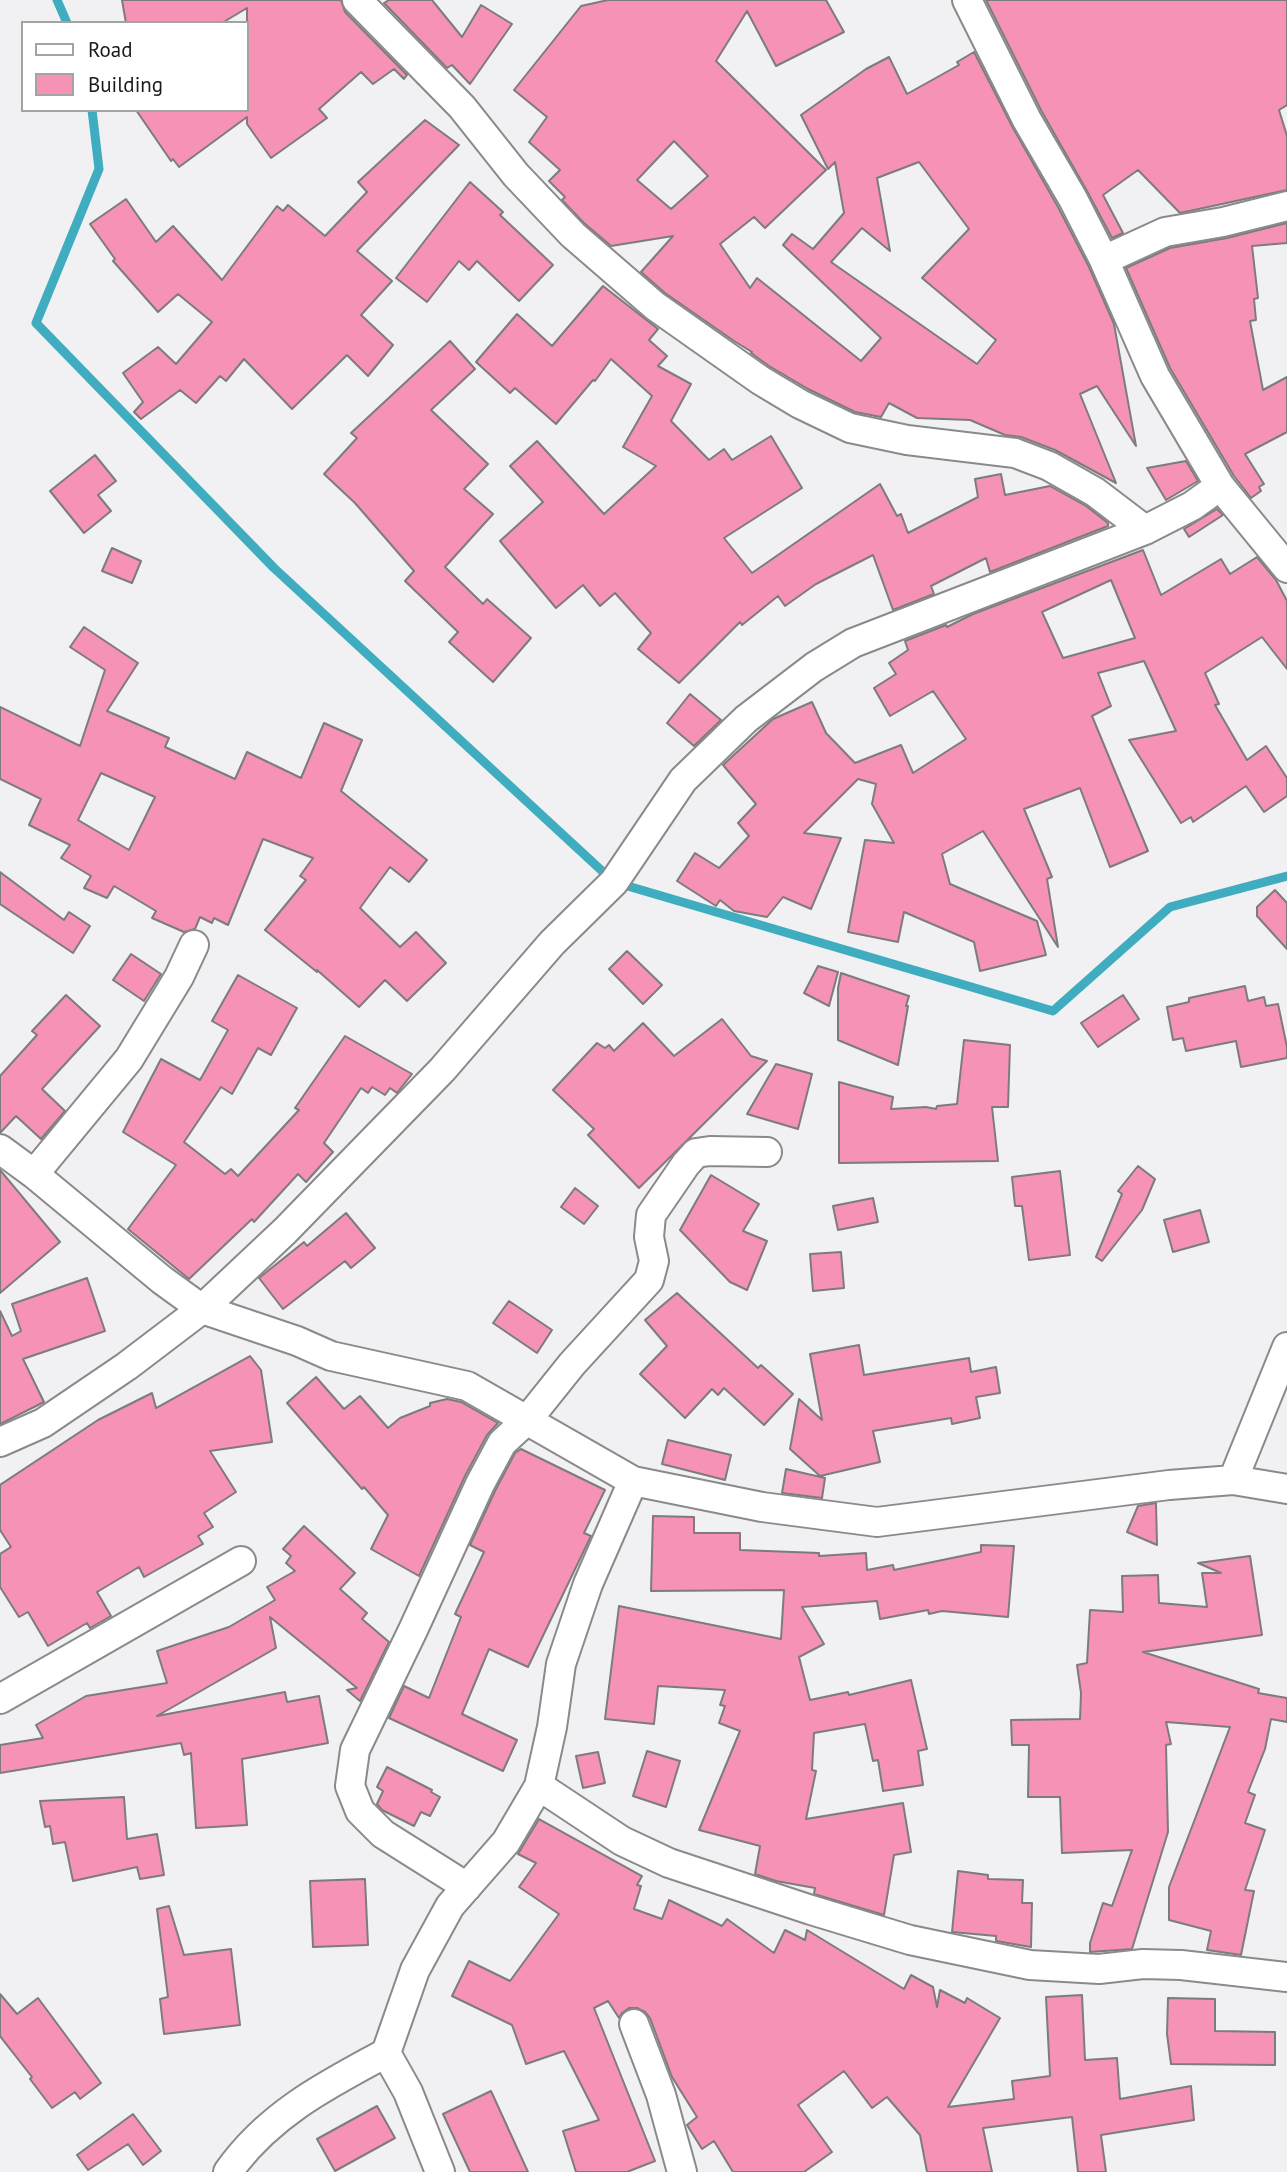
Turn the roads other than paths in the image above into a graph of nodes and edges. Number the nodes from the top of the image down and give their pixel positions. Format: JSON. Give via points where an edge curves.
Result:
{"nodes":[{"id":1,"x":357,"y":0,"type":"edge"},
{"id":2,"x":967,"y":0,"type":"edge"},
{"id":3,"x":1287,"y":206,"type":"edge"},
{"id":4,"x":1104,"y":261,"type":"junction"},
{"id":5,"x":1220,"y":485,"type":"junction"},
{"id":6,"x":1145,"y":530,"type":"junction"},
{"id":7,"x":1287,"y":568,"type":"edge"},
{"id":8,"x":194,"y":945,"type":"dead end"},
{"id":9,"x":0,"y":1149,"type":"edge"},
{"id":10,"x":767,"y":1152,"type":"dead end"},
{"id":11,"x":34,"y":1174,"type":"junction"},
{"id":12,"x":202,"y":1309,"type":"junction"},
{"id":13,"x":1287,"y":1347,"type":"edge"},
{"id":14,"x":528,"y":1419,"type":"junction"},
{"id":15,"x":0,"y":1442,"type":"edge"},
{"id":16,"x":1233,"y":1480,"type":"junction"},
{"id":17,"x":632,"y":1481,"type":"junction"},
{"id":18,"x":1287,"y":1489,"type":"edge"},
{"id":19,"x":241,"y":1561,"type":"dead end"},
{"id":20,"x":0,"y":1699,"type":"edge"},
{"id":21,"x":539,"y":1786,"type":"junction"},
{"id":22,"x":467,"y":1888,"type":"junction"},
{"id":23,"x":1287,"y":1977,"type":"edge"},
{"id":24,"x":634,"y":2024,"type":"dead end"},
{"id":25,"x":386,"y":2053,"type":"junction"},
{"id":26,"x":228,"y":2172,"type":"edge"},
{"id":27,"x":440,"y":2172,"type":"edge"},
{"id":28,"x":682,"y":2172,"type":"edge"}],
"edges":[{"from":1,"to":6,"type":"street","via":[[462,107],[573,236],[655,306],[721,353],[800,404],[850,428],[1015,453],[1049,466],[1095,492]]},
{"from":2,"to":4,"type":"street"},
{"from":3,"to":4,"type":"street","via":[[1165,232]]},
{"from":4,"to":5,"type":"street","via":[[1155,376]]},
{"from":5,"to":6,"type":"street","via":[[1192,506]]},
{"from":5,"to":7,"type":"street"},
{"from":6,"to":12,"type":"street","via":[[853,643],[746,719],[683,780],[614,881],[552,943],[442,1070]]},
{"from":8,"to":11,"type":"street","via":[[129,1059]]},
{"from":9,"to":11,"type":"street"},
{"from":10,"to":14,"type":"street","via":[[696,1153],[686,1164],[651,1215],[654,1261],[649,1280]]},
{"from":11,"to":12,"type":"street"},
{"from":12,"to":14,"type":"street","via":[[331,1356],[467,1386]]},
{"from":12,"to":15,"type":"street","via":[[43,1423]]},
{"from":13,"to":16,"type":"street"},
{"from":14,"to":17,"type":"street"},
{"from":14,"to":22,"type":"street","via":[[502,1444],[480,1484],[355,1750],[349,1786],[360,1811],[383,1834]]},
{"from":16,"to":17,"type":"street","via":[[877,1521],[762,1507]]},
{"from":16,"to":18,"type":"street"},
{"from":17,"to":21,"type":"street","via":[[588,1584],[561,1664]]},
{"from":19,"to":20,"type":"street"},
{"from":21,"to":22,"type":"street","via":[[506,1842]]},
{"from":21,"to":23,"type":"street","via":[[622,1842],[669,1863],[910,1940],[1030,1965],[1099,1969],[1181,1965]]},
{"from":22,"to":25,"type":"street","via":[[450,1906],[415,1970]]},
{"from":24,"to":28,"type":"street","via":[[662,2095]]},
{"from":25,"to":26,"type":"street","via":[[309,2094],[269,2126]]},
{"from":25,"to":27,"type":"street","via":[[408,2092]]}]}
